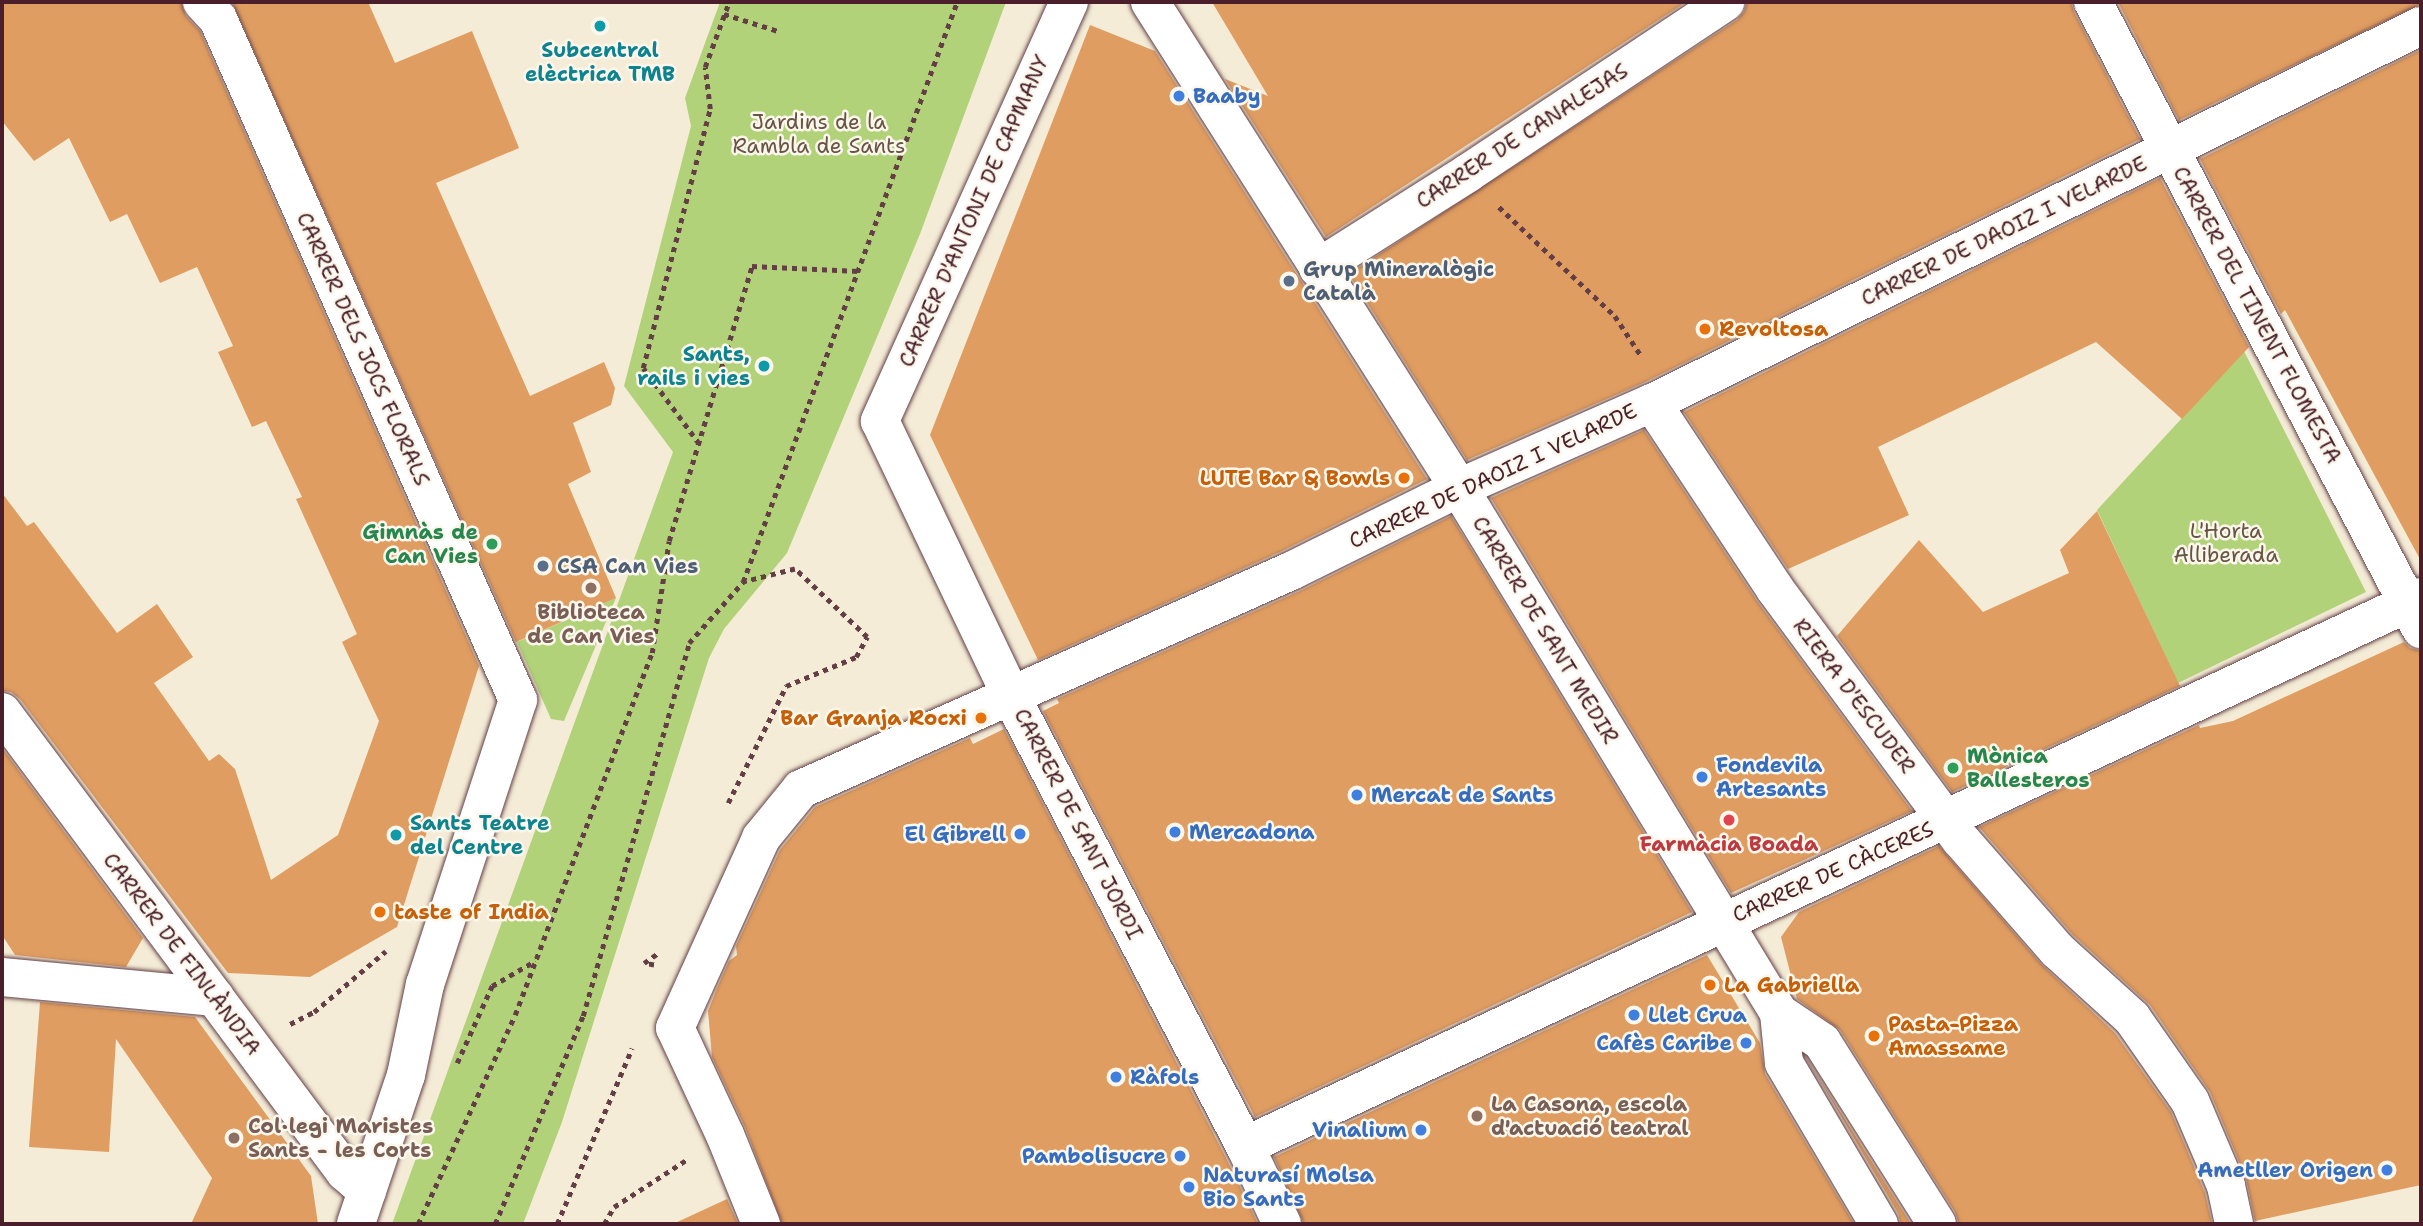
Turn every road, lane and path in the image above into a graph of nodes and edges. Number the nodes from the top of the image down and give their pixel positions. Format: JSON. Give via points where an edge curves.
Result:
{"nodes":[{"id":1,"x":202,"y":2,"type":"edge"},
{"id":2,"x":729,"y":2,"type":"edge"},
{"id":3,"x":957,"y":2,"type":"edge"},
{"id":4,"x":1069,"y":2,"type":"edge"},
{"id":5,"x":1151,"y":2,"type":"edge"},
{"id":6,"x":1725,"y":2,"type":"edge"},
{"id":7,"x":2093,"y":2,"type":"edge"},
{"id":8,"x":724,"y":14,"type":"junction"},
{"id":9,"x":2421,"y":26,"type":"edge"},
{"id":10,"x":778,"y":32,"type":"dead end"},
{"id":11,"x":2170,"y":150,"type":"junction"},
{"id":12,"x":1468,"y":173,"type":"junction"},
{"id":13,"x":1318,"y":268,"type":"junction"},
{"id":14,"x":859,"y":271,"type":"junction"},
{"id":15,"x":1652,"y":403,"type":"junction"},
{"id":16,"x":880,"y":421,"type":"joint"},
{"id":17,"x":699,"y":444,"type":"junction"},
{"id":18,"x":1453,"y":491,"type":"junction"},
{"id":19,"x":743,"y":582,"type":"junction"},
{"id":20,"x":2417,"y":610,"type":"edge"},
{"id":21,"x":1011,"y":696,"type":"junction"},
{"id":22,"x":2,"y":712,"type":"edge"},
{"id":23,"x":723,"y":812,"type":"dead end"},
{"id":24,"x":1947,"y":821,"type":"junction"},
{"id":25,"x":1722,"y":922,"type":"junction"},
{"id":26,"x":394,"y":945,"type":"dead end"},
{"id":27,"x":536,"y":960,"type":"junction"},
{"id":28,"x":2,"y":977,"type":"edge"},
{"id":29,"x":215,"y":997,"type":"junction"},
{"id":30,"x":1779,"y":1013,"type":"junction"},
{"id":31,"x":279,"y":1028,"type":"dead end"},
{"id":32,"x":632,"y":1047,"type":"dead end"},
{"id":33,"x":454,"y":1071,"type":"dead end"},
{"id":34,"x":725,"y":1135,"type":"junction"},
{"id":35,"x":1245,"y":1146,"type":"junction"},
{"id":36,"x":362,"y":1208,"type":"edge"},
{"id":37,"x":418,"y":1224,"type":"edge"},
{"id":38,"x":495,"y":1224,"type":"edge"},
{"id":39,"x":557,"y":1224,"type":"edge"},
{"id":40,"x":604,"y":1224,"type":"edge"},
{"id":41,"x":761,"y":1224,"type":"edge"},
{"id":42,"x":1282,"y":1224,"type":"edge"},
{"id":43,"x":1880,"y":1224,"type":"edge"},
{"id":44,"x":1937,"y":1224,"type":"edge"},
{"id":45,"x":2234,"y":1224,"type":"edge"}],
"edges":[{"from":1,"to":36,"type":"street","name":"CARRER DELS JOCS FLORALS","via":[[218,19],[518,700],[425,984],[406,1075]]},
{"from":2,"to":8,"type":"path"},
{"from":3,"to":14,"type":"path"},
{"from":4,"to":16,"type":"street","name":"CARRER D'ANTONI DE CAPMANY"},
{"from":5,"to":13,"type":"street","name":"CARRER DE SANT MEDIR"},
{"from":6,"to":12,"type":"street","name":"CARRER DE CANALEJAS"},
{"from":7,"to":11,"type":"street","name":"CARRER DEL TINENT FLOMESTA"},
{"from":8,"to":10,"type":"path"},
{"from":8,"to":17,"type":"path","via":[[705,68],[710,110],[643,368]]},
{"from":9,"to":11,"type":"street","name":"CARRER DE DAOIZ I VELARDE"},
{"from":11,"to":15,"type":"street","name":"CARRER DE DAOIZ I VELARDE"},
{"from":11,"to":20,"type":"street","name":"CARRER DEL TINENT FLOMESTA"},
{"from":12,"to":13,"type":"street","name":"CARRER DE CANALEJAS"},
{"from":12,"to":15,"type":"path","via":[[1615,316],[1652,372]]},
{"from":13,"to":18,"type":"street","name":"CARRER DE SANT MEDIR"},
{"from":14,"to":17,"type":"path","via":[[752,265]]},
{"from":14,"to":19,"type":"path"},
{"from":15,"to":18,"type":"street","name":"CARRER DE DAOIZ I VELARDE"},
{"from":15,"to":24,"type":"street","name":"RIERA D'ESCUDER","via":[[1775,589]]},
{"from":16,"to":21,"type":"street","name":"CARRER DE SANT JORDI"},
{"from":17,"to":27,"type":"path","via":[[669,541],[652,653]]},
{"from":18,"to":21,"type":"street","name":"CARRER DE DAOIZ I VELARDE","via":[[1291,571]]},
{"from":18,"to":25,"type":"street","name":"CARRER DE SANT MEDIR"},
{"from":19,"to":23,"type":"path","via":[[795,569],[867,637],[856,657],[786,686]]},
{"from":19,"to":38,"type":"path","via":[[689,643],[583,1016]]},
{"from":20,"to":24,"type":"street","name":"CARRER DE CÀCERES"},
{"from":21,"to":34,"type":"street","name":"CARRER DE DAOIZ I VELARDE","via":[[802,789],[761,838],[675,1028]]},
{"from":21,"to":35,"type":"street","name":"CARRER DE SANT JORDI"},
{"from":22,"to":29,"type":"street","name":"CARRER DE FINLÀNDIA"},
{"from":24,"to":25,"type":"street","name":"CARRER DE CÀCERES"},
{"from":24,"to":45,"type":"street","name":"RIERA D'ESCUDER","via":[[2057,950],[2132,1018],[2190,1101],[2226,1185]]},
{"from":25,"to":30,"type":"street","name":"CARRER DE SANT MEDIR"},
{"from":25,"to":35,"type":"street","name":"CARRER DE CÀCERES"},
{"from":26,"to":31,"type":"path","via":[[314,1012]]},
{"from":27,"to":33,"type":"path","via":[[492,986]]},
{"from":27,"to":37,"type":"path"},
{"from":28,"to":29,"type":"street"},
{"from":29,"to":36,"type":"street","name":"CARRER DE FINLÀNDIA","via":[[345,1172]]},
{"from":30,"to":43,"type":"street","name":"CARRER DE SANT MEDIR","via":[[1784,1063]]},
{"from":30,"to":44,"type":"street","name":"CARRER DE SANT MEDIR","via":[[1822,1042]]},
{"from":32,"to":39,"type":"path"},
{"from":34,"to":40,"type":"path","via":[[614,1207]]},
{"from":34,"to":41,"type":"street"},
{"from":35,"to":42,"type":"street","name":"CARRER DE SANT JORDI"}]}
